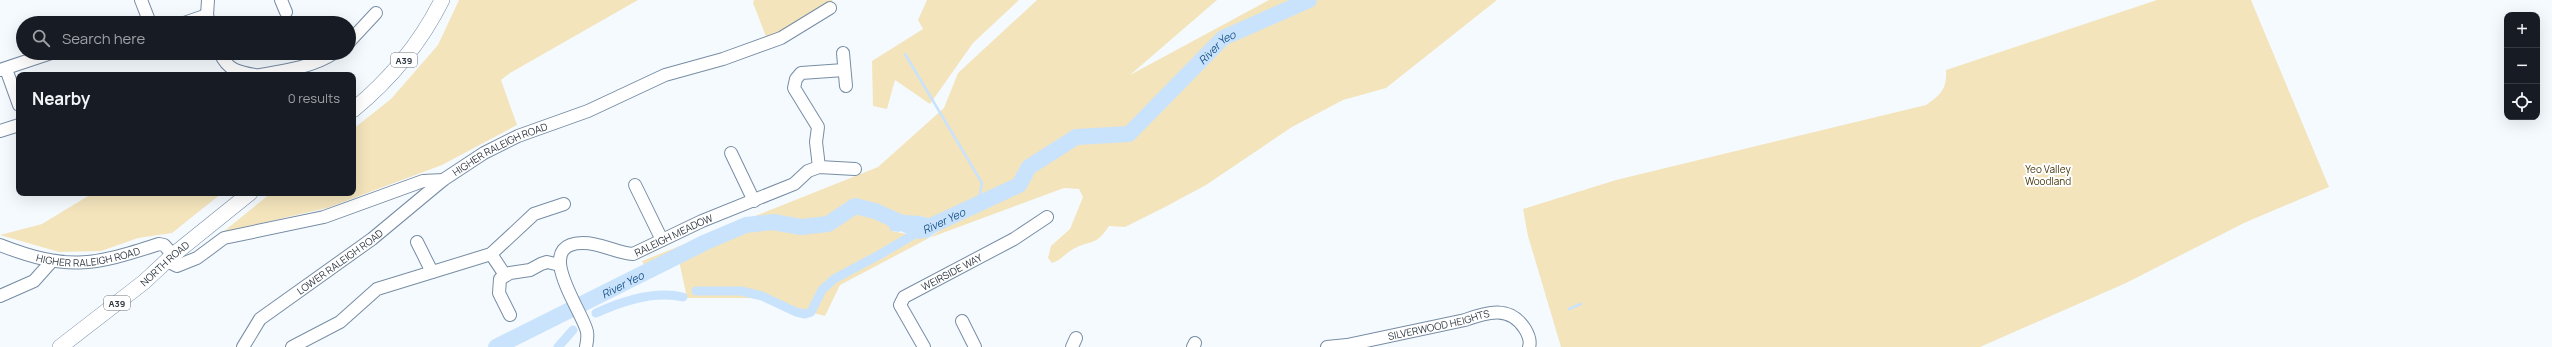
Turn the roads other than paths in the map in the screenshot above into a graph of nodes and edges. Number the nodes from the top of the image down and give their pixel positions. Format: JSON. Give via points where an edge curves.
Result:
{"nodes":[{"id":1,"x":141,"y":0,"type":"edge"},
{"id":2,"x":208,"y":0,"type":"edge"},
{"id":3,"x":442,"y":0,"type":"edge"},
{"id":4,"x":830,"y":8,"type":"dead end"},
{"id":5,"x":376,"y":13,"type":"dead end"},
{"id":6,"x":147,"y":16,"type":"edge"},
{"id":7,"x":208,"y":16,"type":"edge"},
{"id":8,"x":356,"y":34,"type":"edge"},
{"id":9,"x":843,"y":53,"type":"dead end"},
{"id":10,"x":31,"y":60,"type":"edge"},
{"id":11,"x":223,"y":60,"type":"edge"},
{"id":12,"x":322,"y":60,"type":"edge"},
{"id":13,"x":3,"y":70,"type":"edge"},
{"id":14,"x":844,"y":70,"type":"junction"},
{"id":15,"x":230,"y":72,"type":"edge"},
{"id":16,"x":274,"y":72,"type":"edge"},
{"id":17,"x":846,"y":86,"type":"dead end"},
{"id":18,"x":16,"y":98,"type":"edge"},
{"id":19,"x":356,"y":108,"type":"edge"},
{"id":20,"x":16,"y":125,"type":"edge"},
{"id":21,"x":0,"y":132,"type":"edge"},
{"id":22,"x":731,"y":153,"type":"dead end"},
{"id":23,"x":819,"y":167,"type":"junction"},
{"id":24,"x":855,"y":169,"type":"dead end"},
{"id":25,"x":443,"y":180,"type":"junction"},
{"id":26,"x":635,"y":184,"type":"dead end"},
{"id":27,"x":246,"y":196,"type":"edge"},
{"id":28,"x":754,"y":201,"type":"junction"},
{"id":29,"x":564,"y":204,"type":"dead end"},
{"id":30,"x":1047,"y":217,"type":"dead end"},
{"id":31,"x":662,"y":240,"type":"junction"},
{"id":32,"x":417,"y":242,"type":"dead end"},
{"id":33,"x":0,"y":245,"type":"edge"},
{"id":34,"x":491,"y":254,"type":"junction"},
{"id":35,"x":170,"y":258,"type":"junction"},
{"id":36,"x":51,"y":262,"type":"junction"},
{"id":37,"x":560,"y":265,"type":"junction"},
{"id":38,"x":432,"y":272,"type":"junction"},
{"id":39,"x":505,"y":275,"type":"junction"},
{"id":40,"x":0,"y":296,"type":"edge"},
{"id":41,"x":510,"y":315,"type":"dead end"},
{"id":42,"x":962,"y":321,"type":"dead end"},
{"id":43,"x":299,"y":345,"type":"edge"},
{"id":44,"x":60,"y":347,"type":"edge"},
{"id":45,"x":243,"y":347,"type":"edge"},
{"id":46,"x":586,"y":347,"type":"edge"},
{"id":47,"x":924,"y":347,"type":"edge"},
{"id":48,"x":975,"y":347,"type":"edge"},
{"id":49,"x":1327,"y":347,"type":"edge"},
{"id":50,"x":1530,"y":347,"type":"edge"}],
"edges":[{"from":1,"to":6,"type":"street"},
{"from":2,"to":7,"type":"street"},
{"from":3,"to":19,"type":"main road","number":"A39","via":[[426,31],[398,68],[378,90]]},
{"from":4,"to":25,"type":"street","name":"HIGHER RALEIGH ROAD","via":[[781,38],[665,75],[588,111],[518,136],[484,153]]},
{"from":5,"to":8,"type":"street"},
{"from":9,"to":14,"type":"street"},
{"from":10,"to":13,"type":"street"},
{"from":11,"to":15,"type":"street"},
{"from":12,"to":16,"type":"street"},
{"from":13,"to":18,"type":"street"},
{"from":14,"to":17,"type":"street"},
{"from":14,"to":23,"type":"street","via":[[801,73],[796,78],[794,88],[818,127],[816,142]]},
{"from":20,"to":21,"type":"street"},
{"from":22,"to":28,"type":"street","via":[[743,167]]},
{"from":23,"to":24,"type":"street"},
{"from":23,"to":28,"type":"street","name":"RALEIGH MEADOW","via":[[808,171],[794,184]]},
{"from":25,"to":35,"type":"street","name":"HIGHER RALEIGH ROAD","via":[[423,181],[324,217],[224,238],[186,264],[177,266]]},
{"from":25,"to":45,"type":"street","name":"LOWER RALEIGH ROAD","via":[[372,240],[260,319]]},
{"from":26,"to":31,"type":"street","via":[[646,197]]},
{"from":27,"to":35,"type":"main road","name":"NORTH ROAD","number":"A39"},
{"from":28,"to":31,"type":"street","name":"RALEIGH MEADOW"},
{"from":29,"to":34,"type":"street","via":[[534,214]]},
{"from":30,"to":47,"type":"street","name":"WEIRSIDE WAY","via":[[1014,239],[904,297],[900,305]]},
{"from":31,"to":37,"type":"street","name":"RALEIGH MEADOW","via":[[633,254],[620,253],[592,243],[580,243],[568,247],[562,254]]},
{"from":32,"to":38,"type":"street"},
{"from":33,"to":36,"type":"street","name":"HIGHER RALEIGH ROAD"},
{"from":34,"to":38,"type":"street"},
{"from":34,"to":39,"type":"street"},
{"from":35,"to":36,"type":"street","name":"HIGHER RALEIGH ROAD","via":[[164,245],[159,244],[112,260]]},
{"from":35,"to":44,"type":"main road","name":"NORTH ROAD","number":"A39","via":[[144,282]]},
{"from":36,"to":40,"type":"street","via":[[34,281]]},
{"from":37,"to":39,"type":"street","via":[[547,262],[530,270]]},
{"from":37,"to":46,"type":"street","via":[[563,280],[587,331]]},
{"from":38,"to":43,"type":"street","via":[[378,290],[340,322]]},
{"from":39,"to":41,"type":"street","via":[[500,279],[498,287],[500,298]]},
{"from":42,"to":48,"type":"street"},
{"from":49,"to":50,"type":"street","name":"SILVERWOOD HEIGHTS","via":[[1347,345],[1501,311],[1522,325]]}]}
